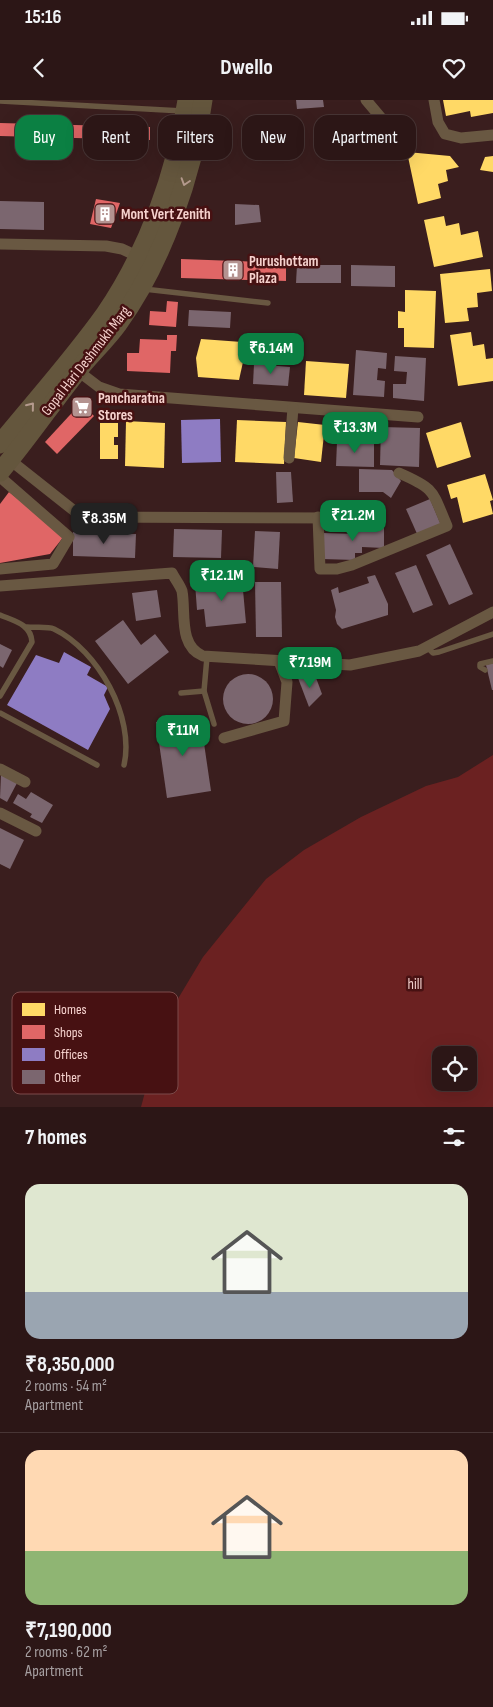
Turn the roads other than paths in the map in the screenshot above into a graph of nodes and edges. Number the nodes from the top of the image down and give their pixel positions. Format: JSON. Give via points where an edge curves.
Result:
{"nodes":[{"id":1,"x":204,"y":100,"type":"edge"},
{"id":2,"x":366,"y":100,"type":"edge"},
{"id":3,"x":434,"y":100,"type":"edge"},
{"id":4,"x":0,"y":101,"type":"edge"},
{"id":5,"x":186,"y":106,"type":"edge"},
{"id":6,"x":379,"y":115,"type":"edge"},
{"id":7,"x":493,"y":135,"type":"edge"},
{"id":8,"x":0,"y":244,"type":"edge"},
{"id":9,"x":137,"y":256,"type":"junction"},
{"id":10,"x":140,"y":288,"type":"junction"},
{"id":11,"x":268,"y":304,"type":"dead end"},
{"id":12,"x":78,"y":371,"type":"junction"},
{"id":13,"x":293,"y":408,"type":"junction"},
{"id":14,"x":418,"y":418,"type":"dead end"},
{"id":15,"x":0,"y":444,"type":"edge"},
{"id":16,"x":289,"y":458,"type":"dead end"},
{"id":17,"x":5,"y":466,"type":"edge"},
{"id":18,"x":399,"y":473,"type":"dead end"},
{"id":19,"x":0,"y":477,"type":"edge"},
{"id":20,"x":318,"y":517,"type":"junction"},
{"id":21,"x":341,"y":518,"type":"dead end"},
{"id":22,"x":0,"y":569,"type":"edge"},
{"id":23,"x":0,"y":586,"type":"edge"},
{"id":24,"x":493,"y":612,"type":"edge"},
{"id":25,"x":0,"y":615,"type":"edge"},
{"id":26,"x":27,"y":628,"type":"junction"},
{"id":27,"x":493,"y":634,"type":"edge"},
{"id":28,"x":426,"y":646,"type":"junction"},
{"id":29,"x":207,"y":657,"type":"junction"},
{"id":30,"x":279,"y":661,"type":"junction"},
{"id":31,"x":493,"y":661,"type":"edge"},
{"id":32,"x":485,"y":670,"type":"dead end"},
{"id":33,"x":204,"y":691,"type":"junction"},
{"id":34,"x":181,"y":693,"type":"dead end"},
{"id":35,"x":0,"y":696,"type":"edge"},
{"id":36,"x":0,"y":713,"type":"edge"},
{"id":37,"x":214,"y":724,"type":"dead end"},
{"id":38,"x":224,"y":738,"type":"dead end"},
{"id":39,"x":97,"y":765,"type":"dead end"},
{"id":40,"x":124,"y":765,"type":"dead end"},
{"id":41,"x":0,"y":769,"type":"edge"},
{"id":42,"x":25,"y":782,"type":"dead end"},
{"id":43,"x":0,"y":813,"type":"edge"},
{"id":44,"x":36,"y":831,"type":"dead end"}],
"edges":[{"from":1,"to":10,"type":"main road","name":"Gopal Hari Deshmukh Marg","one_way":true,"via":[[185,184]]},
{"from":2,"to":6,"type":"street"},
{"from":3,"to":7,"type":"street","via":[[438,122],[445,134],[461,138]]},
{"from":4,"to":5,"type":"lane"},
{"from":5,"to":9,"type":"main road","name":"Gopal Hari Deshmukh Marg","via":[[169,179]]},
{"from":8,"to":9,"type":"street","via":[[106,246]]},
{"from":15,"to":9,"type":"main road","name":"Gopal Hari Deshmukh Marg","one_way":true,"via":[[104,316]]},
{"from":10,"to":11,"type":"lane"},
{"from":10,"to":12,"type":"main road","name":"Gopal Hari Deshmukh Marg","via":[[117,326]]},
{"from":12,"to":13,"type":"street","via":[[99,387],[119,394]]},
{"from":12,"to":17,"type":"main road","name":"Gopal Hari Deshmukh Marg"},
{"from":13,"to":14,"type":"street"},
{"from":13,"to":16,"type":"street"},
{"from":17,"to":20,"type":"street","via":[[86,517]]},
{"from":18,"to":20,"type":"street","via":[[426,484],[447,526],[352,565],[320,570]]},
{"from":19,"to":22,"type":"street","via":[[69,537],[53,564]]},
{"from":20,"to":21,"type":"street"},
{"from":23,"to":29,"type":"street","via":[[172,573],[182,589],[186,636],[197,654]]},
{"from":24,"to":28,"type":"street"},
{"from":25,"to":26,"type":"lane"},
{"from":26,"to":35,"type":"lane","via":[[32,634],[32,642]]},
{"from":26,"to":40,"type":"lane","via":[[53,628],[83,648],[102,673],[121,712],[128,749]]},
{"from":27,"to":28,"type":"lane","via":[[439,652],[433,653]]},
{"from":28,"to":30,"type":"street","via":[[350,665]]},
{"from":29,"to":30,"type":"street"},
{"from":29,"to":33,"type":"lane"},
{"from":30,"to":38,"type":"street","via":[[287,682],[284,721]]},
{"from":31,"to":32,"type":"lane","via":[[480,664]]},
{"from":33,"to":34,"type":"lane"},
{"from":33,"to":37,"type":"lane"},
{"from":36,"to":39,"type":"lane"},
{"from":41,"to":42,"type":"street"},
{"from":43,"to":44,"type":"street"}]}
